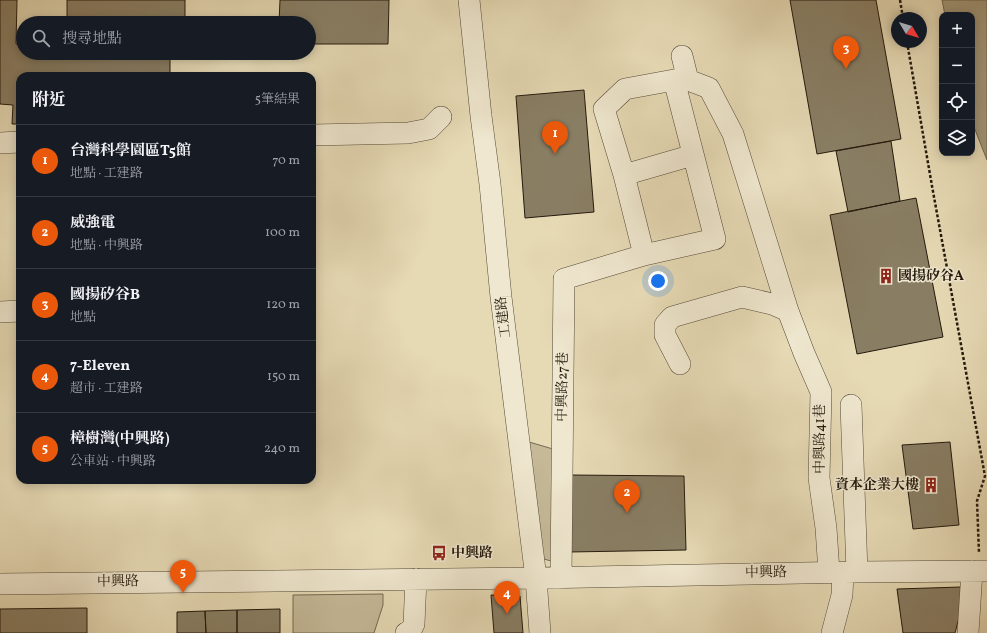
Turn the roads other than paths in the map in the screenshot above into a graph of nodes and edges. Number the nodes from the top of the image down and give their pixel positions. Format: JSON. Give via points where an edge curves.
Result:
{"nodes":[{"id":1,"x":469,"y":0,"type":"edge"},
{"id":2,"x":682,"y":56,"type":"dead end"},
{"id":3,"x":441,"y":117,"type":"dead end"},
{"id":4,"x":316,"y":135,"type":"edge"},
{"id":5,"x":16,"y":142,"type":"edge"},
{"id":6,"x":0,"y":143,"type":"edge"},
{"id":7,"x":693,"y":155,"type":"junction"},
{"id":8,"x":624,"y":175,"type":"junction"},
{"id":9,"x":644,"y":255,"type":"junction"},
{"id":10,"x":16,"y":311,"type":"edge"},
{"id":11,"x":0,"y":312,"type":"edge"},
{"id":12,"x":788,"y":312,"type":"junction"},
{"id":13,"x":680,"y":364,"type":"dead end"},
{"id":14,"x":851,"y":405,"type":"dead end"},
{"id":15,"x":979,"y":567,"type":"edge"},
{"id":16,"x":843,"y":572,"type":"junction"},
{"id":17,"x":536,"y":578,"type":"junction"},
{"id":18,"x":561,"y":578,"type":"junction"},
{"id":19,"x":416,"y":579,"type":"junction"},
{"id":20,"x":0,"y":584,"type":"edge"},
{"id":21,"x":406,"y":633,"type":"edge"},
{"id":22,"x":540,"y":633,"type":"edge"},
{"id":23,"x":832,"y":633,"type":"edge"},
{"id":24,"x":968,"y":633,"type":"edge"}],
"edges":[{"from":1,"to":17,"type":"street","name":"工建路","via":[[502,305]]},
{"from":2,"to":12,"type":"street","name":"中興路41巷","via":[[688,80],[709,88],[733,134]]},
{"from":3,"to":4,"type":"street","via":[[429,129],[408,133]]},
{"from":5,"to":6,"type":"street"},
{"from":7,"to":8,"type":"street"},
{"from":7,"to":8,"type":"street","name":"中興路27巷","via":[[674,80],[625,89],[604,109]]},
{"from":7,"to":9,"type":"street","name":"中興路27巷","via":[[715,239]]},
{"from":8,"to":9,"type":"street","name":"中興路27巷"},
{"from":9,"to":18,"type":"street","name":"中興路27巷","via":[[564,279]]},
{"from":10,"to":11,"type":"street"},
{"from":12,"to":13,"type":"street","via":[[772,304],[742,297],[672,316],[666,325],[665,335]]},
{"from":12,"to":16,"type":"street","name":"中興路41巷","via":[[821,392],[820,478],[826,528]]},
{"from":14,"to":16,"type":"street"},
{"from":15,"to":16,"type":"street","name":"中興路"},
{"from":15,"to":24,"type":"street"},
{"from":16,"to":18,"type":"street","name":"中興路"},
{"from":16,"to":23,"type":"street","via":[[842,595]]},
{"from":17,"to":18,"type":"street","name":"中興路"},
{"from":17,"to":19,"type":"street","name":"中興路"},
{"from":17,"to":22,"type":"street","name":"工建路"},
{"from":19,"to":20,"type":"street","name":"中興路"},
{"from":19,"to":21,"type":"street","via":[[414,624]]}]}
